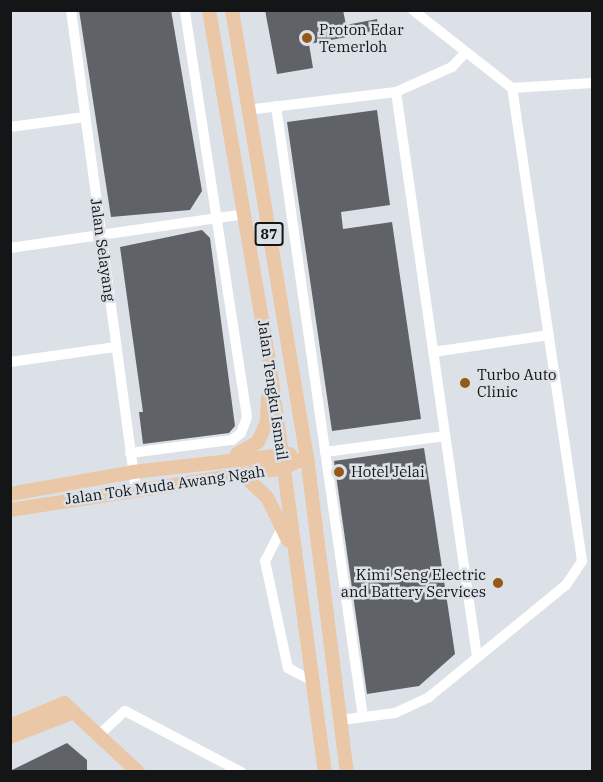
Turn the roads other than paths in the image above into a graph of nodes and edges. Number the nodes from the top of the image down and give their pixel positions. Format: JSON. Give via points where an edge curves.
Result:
{"nodes":[{"id":1,"x":71,"y":10,"type":"edge"},
{"id":2,"x":185,"y":10,"type":"edge"},
{"id":3,"x":209,"y":10,"type":"edge"},
{"id":4,"x":232,"y":10,"type":"edge"},
{"id":5,"x":413,"y":10,"type":"edge"},
{"id":6,"x":465,"y":53,"type":"junction"},
{"id":7,"x":592,"y":83,"type":"edge"},
{"id":8,"x":512,"y":88,"type":"junction"},
{"id":9,"x":396,"y":92,"type":"junction"},
{"id":10,"x":276,"y":106,"type":"junction"},
{"id":11,"x":247,"y":110,"type":"junction"},
{"id":12,"x":85,"y":117,"type":"junction"},
{"id":13,"x":10,"y":127,"type":"edge"},
{"id":14,"x":246,"y":214,"type":"junction"},
{"id":15,"x":220,"y":218,"type":"junction"},
{"id":16,"x":101,"y":235,"type":"junction"},
{"id":17,"x":10,"y":248,"type":"edge"},
{"id":18,"x":282,"y":310,"type":"junction"},
{"id":19,"x":261,"y":314,"type":"junction"},
{"id":20,"x":549,"y":335,"type":"junction"},
{"id":21,"x":116,"y":347,"type":"junction"},
{"id":22,"x":433,"y":352,"type":"junction"},
{"id":23,"x":10,"y":362,"type":"edge"},
{"id":24,"x":270,"y":366,"type":"junction"},
{"id":25,"x":445,"y":436,"type":"junction"},
{"id":26,"x":282,"y":452,"type":"junction"},
{"id":27,"x":325,"y":452,"type":"junction"},
{"id":28,"x":130,"y":453,"type":"junction"},
{"id":29,"x":307,"y":458,"type":"junction"},
{"id":30,"x":219,"y":461,"type":"junction"},
{"id":31,"x":284,"y":468,"type":"junction"},
{"id":32,"x":133,"y":472,"type":"junction"},
{"id":33,"x":242,"y":474,"type":"junction"},
{"id":34,"x":136,"y":489,"type":"junction"},
{"id":35,"x":10,"y":494,"type":"edge"},
{"id":36,"x":10,"y":510,"type":"edge"},
{"id":37,"x":283,"y":526,"type":"junction"},
{"id":38,"x":296,"y":561,"type":"junction"},
{"id":39,"x":322,"y":579,"type":"junction"},
{"id":40,"x":305,"y":627,"type":"junction"},
{"id":41,"x":477,"y":657,"type":"junction"},
{"id":42,"x":312,"y":681,"type":"junction"},
{"id":43,"x":69,"y":707,"type":"junction"},
{"id":44,"x":363,"y":717,"type":"junction"},
{"id":45,"x":341,"y":720,"type":"junction"},
{"id":46,"x":10,"y":726,"type":"edge"},
{"id":47,"x":99,"y":735,"type":"junction"},
{"id":48,"x":10,"y":737,"type":"edge"},
{"id":49,"x":138,"y":771,"type":"edge"},
{"id":50,"x":241,"y":771,"type":"edge"},
{"id":51,"x":325,"y":771,"type":"edge"},
{"id":52,"x":347,"y":771,"type":"edge"}],
"edges":[{"from":1,"to":12,"type":"street","name":"Jalan Selayang"},
{"from":2,"to":15,"type":"street","name":"Jalan Tengku Ismail"},
{"from":3,"to":14,"type":"main road","name":"Jalan Tengku Ismail","number":"87"},
{"from":4,"to":11,"type":"main road","name":"Jalan Tengku Ismail","number":"87"},
{"from":5,"to":6,"type":"street"},
{"from":6,"to":8,"type":"street"},
{"from":6,"to":9,"type":"street","via":[[452,67]]},
{"from":7,"to":8,"type":"street"},
{"from":8,"to":20,"type":"street"},
{"from":9,"to":10,"type":"street"},
{"from":9,"to":22,"type":"street"},
{"from":10,"to":11,"type":"street"},
{"from":10,"to":27,"type":"street"},
{"from":11,"to":18,"type":"main road","name":"Jalan Tengku Ismail","number":"87"},
{"from":12,"to":13,"type":"street"},
{"from":12,"to":16,"type":"street","name":"Jalan Selayang"},
{"from":14,"to":15,"type":"street"},
{"from":14,"to":19,"type":"main road","name":"Jalan Tengku Ismail","number":"87"},
{"from":15,"to":16,"type":"street"},
{"from":15,"to":28,"type":"street","name":"Jalan Tengku Ismail","via":[[247,417],[241,433],[232,440]]},
{"from":16,"to":17,"type":"street"},
{"from":16,"to":21,"type":"street","name":"Jalan Selayang"},
{"from":18,"to":19,"type":"main road"},
{"from":18,"to":29,"type":"main road","name":"Jalan Tengku Ismail","number":"87"},
{"from":19,"to":24,"type":"main road","name":"Jalan Tengku Ismail","number":"87"},
{"from":20,"to":22,"type":"street"},
{"from":20,"to":41,"type":"street","via":[[582,561],[566,585]]},
{"from":21,"to":23,"type":"street"},
{"from":21,"to":28,"type":"street","name":"Jalan Selayang"},
{"from":22,"to":25,"type":"street"},
{"from":24,"to":26,"type":"main road","name":"Jalan Tengku Ismail","number":"87"},
{"from":24,"to":30,"type":"main road","via":[[267,422],[258,442]]},
{"from":25,"to":27,"type":"street"},
{"from":25,"to":41,"type":"street"},
{"from":26,"to":29,"type":"main road","name":"Jalan Tok Muda Awang Ngah"},
{"from":26,"to":30,"type":"main road","name":"Jalan Tok Muda Awang Ngah"},
{"from":26,"to":31,"type":"main road","name":"Jalan Tengku Ismail","number":"87"},
{"from":27,"to":44,"type":"street"},
{"from":28,"to":32,"type":"street","name":"Jalan Selayang"},
{"from":29,"to":31,"type":"main road","name":"Jalan Tok Muda Awang Ngah"},
{"from":29,"to":39,"type":"main road","name":"Jalan Tengku Ismail","number":"87"},
{"from":30,"to":32,"type":"main road","name":"Jalan Tok Muda Awang Ngah"},
{"from":31,"to":33,"type":"main road","name":"Jalan Tok Muda Awang Ngah"},
{"from":31,"to":38,"type":"main road","name":"Jalan Tengku Ismail","number":"87"},
{"from":32,"to":34,"type":"street","name":"Jalan Selayang"},
{"from":32,"to":35,"type":"main road","name":"Jalan Tok Muda Awang Ngah"},
{"from":33,"to":34,"type":"main road","name":"Jalan Tok Muda Awang Ngah"},
{"from":33,"to":37,"type":"main road","via":[[267,497]]},
{"from":34,"to":36,"type":"main road","name":"Jalan Tok Muda Awang Ngah"},
{"from":37,"to":38,"type":"main road"},
{"from":37,"to":42,"type":"street","via":[[265,561],[288,668]]},
{"from":38,"to":40,"type":"main road","name":"Jalan Tengku Ismail","number":"87"},
{"from":39,"to":40,"type":"main road","via":[[307,587]]},
{"from":39,"to":45,"type":"main road","name":"Jalan Tengku Ismail","number":"87"},
{"from":40,"to":42,"type":"main road","name":"Jalan Tengku Ismail","number":"87"},
{"from":41,"to":44,"type":"street","via":[[415,706]]},
{"from":42,"to":51,"type":"main road","name":"Jalan Tengku Ismail","number":"87"},
{"from":43,"to":46,"type":"main road"},
{"from":43,"to":47,"type":"main road"},
{"from":43,"to":48,"type":"main road"},
{"from":44,"to":45,"type":"street"},
{"from":45,"to":52,"type":"main road","name":"Jalan Tengku Ismail","number":"87"},
{"from":47,"to":49,"type":"main road"},
{"from":47,"to":50,"type":"street","via":[[126,711]]}]}
